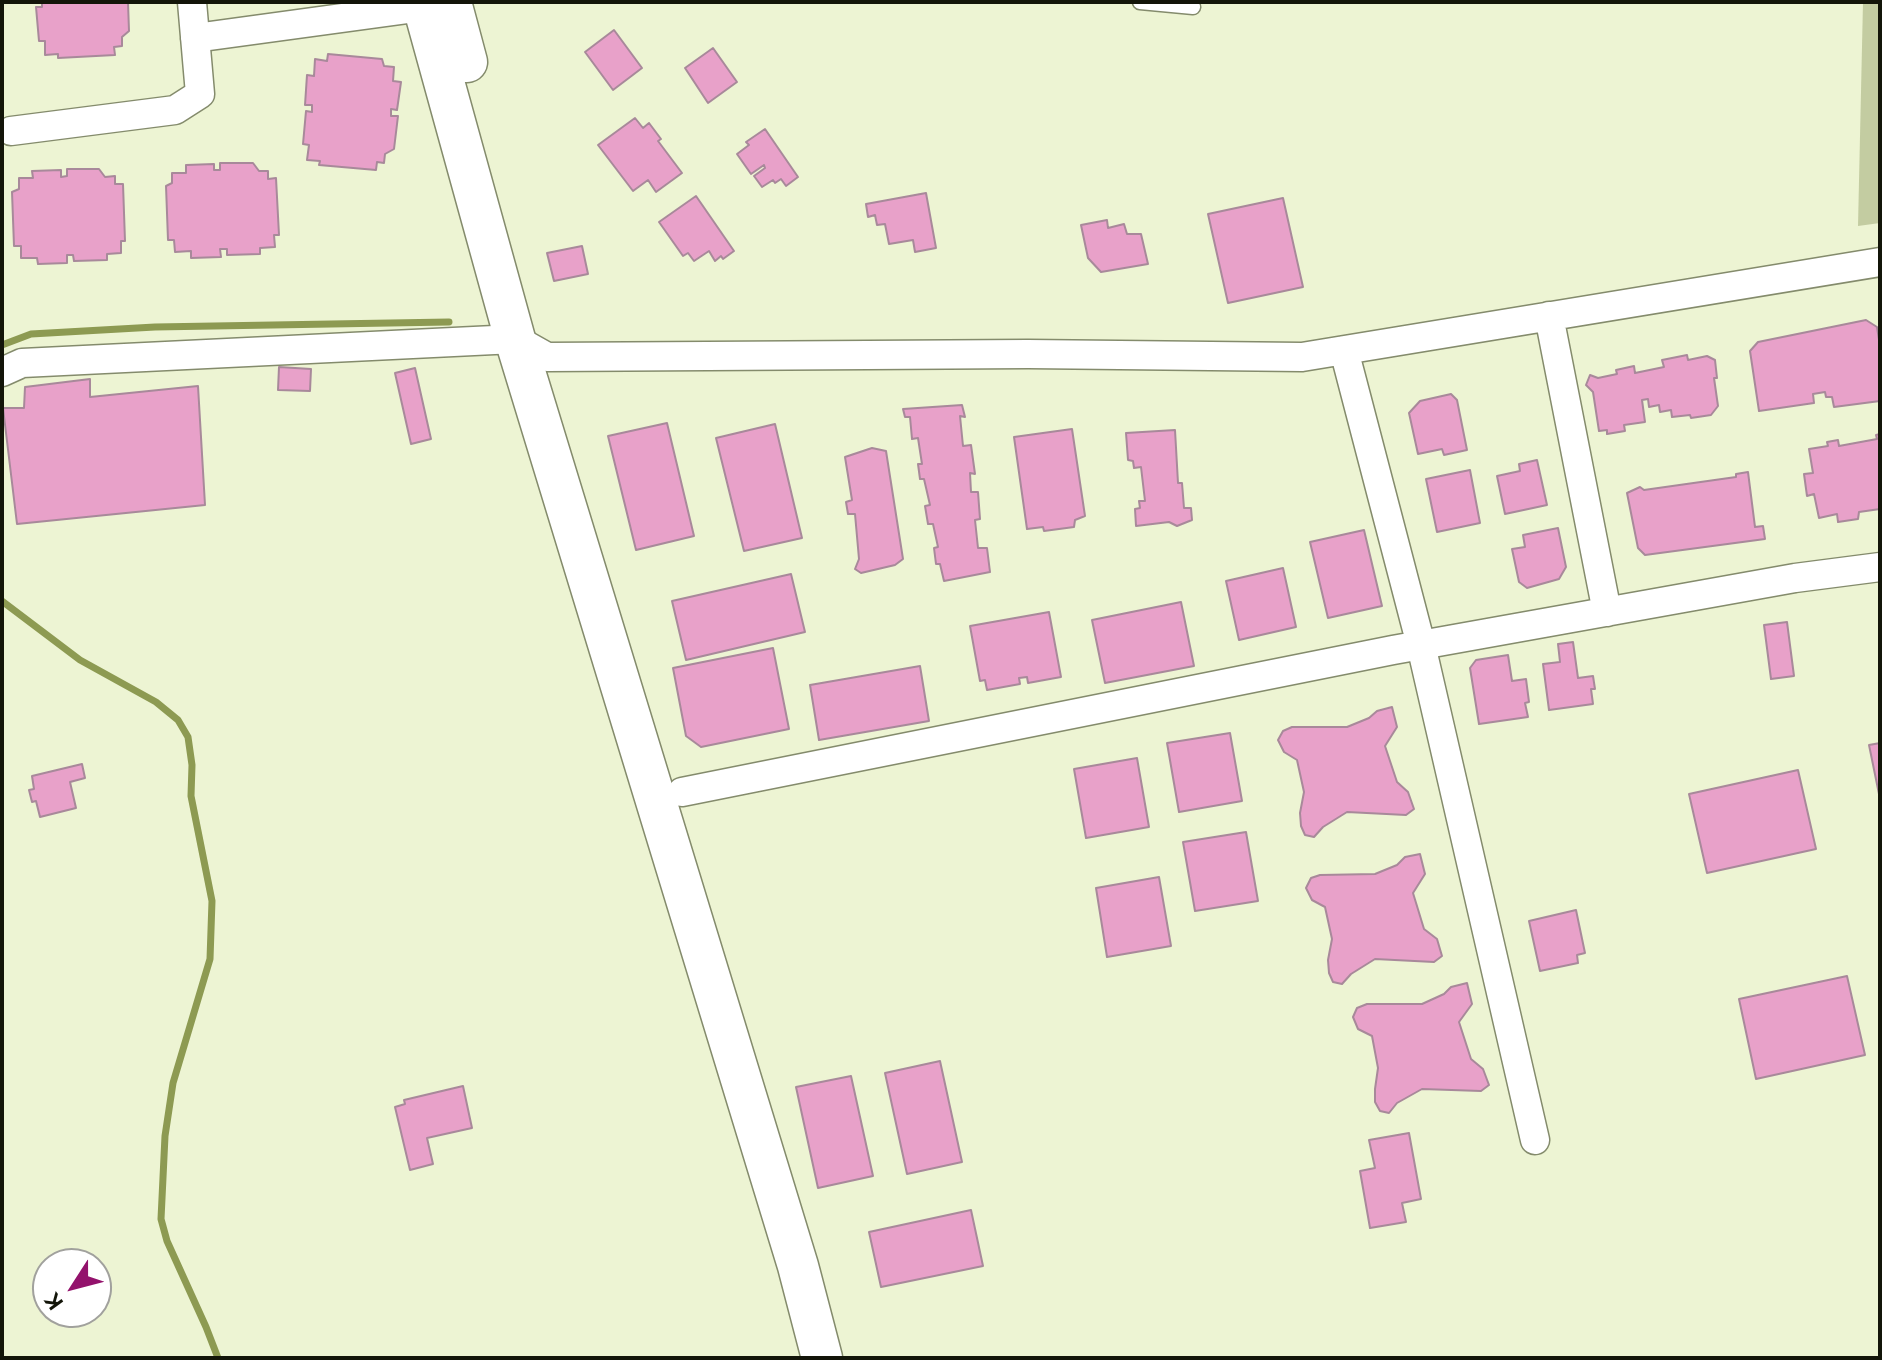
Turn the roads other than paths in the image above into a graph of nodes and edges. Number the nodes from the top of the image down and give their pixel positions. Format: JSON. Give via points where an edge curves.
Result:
{"nodes":[{"id":1,"x":192,"y":2,"type":"edge"},
{"id":2,"x":1140,"y":2,"type":"edge"},
{"id":3,"x":432,"y":4,"type":"edge"},
{"id":4,"x":1193,"y":7,"type":"dead end"},
{"id":5,"x":195,"y":38,"type":"junction"},
{"id":6,"x":11,"y":131,"type":"dead end"},
{"id":7,"x":1880,"y":262,"type":"edge"},
{"id":8,"x":1549,"y":316,"type":"junction"},
{"id":9,"x":531,"y":348,"type":"junction"},
{"id":10,"x":1344,"y":350,"type":"junction"},
{"id":11,"x":2,"y":372,"type":"edge"},
{"id":12,"x":1880,"y":567,"type":"edge"},
{"id":13,"x":1607,"y":612,"type":"junction"},
{"id":14,"x":1421,"y":645,"type":"junction"},
{"id":15,"x":682,"y":792,"type":"junction"},
{"id":16,"x":1535,"y":1140,"type":"dead end"},
{"id":17,"x":822,"y":1358,"type":"edge"},
{"id":18,"x":851,"y":1358,"type":"edge"}],
"edges":[{"from":1,"to":5,"type":"street"},
{"from":2,"to":4,"type":"lane"},
{"from":3,"to":5,"type":"street"},
{"from":3,"to":9,"type":"main road"},
{"from":5,"to":6,"type":"street","via":[[200,94],[175,110]]},
{"from":7,"to":8,"type":"street"},
{"from":8,"to":10,"type":"street"},
{"from":8,"to":13,"type":"street"},
{"from":9,"to":10,"type":"street","via":[[1302,357]]},
{"from":9,"to":11,"type":"street","via":[[22,363]]},
{"from":9,"to":15,"type":"main road"},
{"from":9,"to":17,"type":"main road"},
{"from":10,"to":14,"type":"street"},
{"from":12,"to":13,"type":"street"},
{"from":13,"to":14,"type":"street"},
{"from":14,"to":15,"type":"street"},
{"from":14,"to":16,"type":"street"},
{"from":15,"to":18,"type":"main road"}]}
